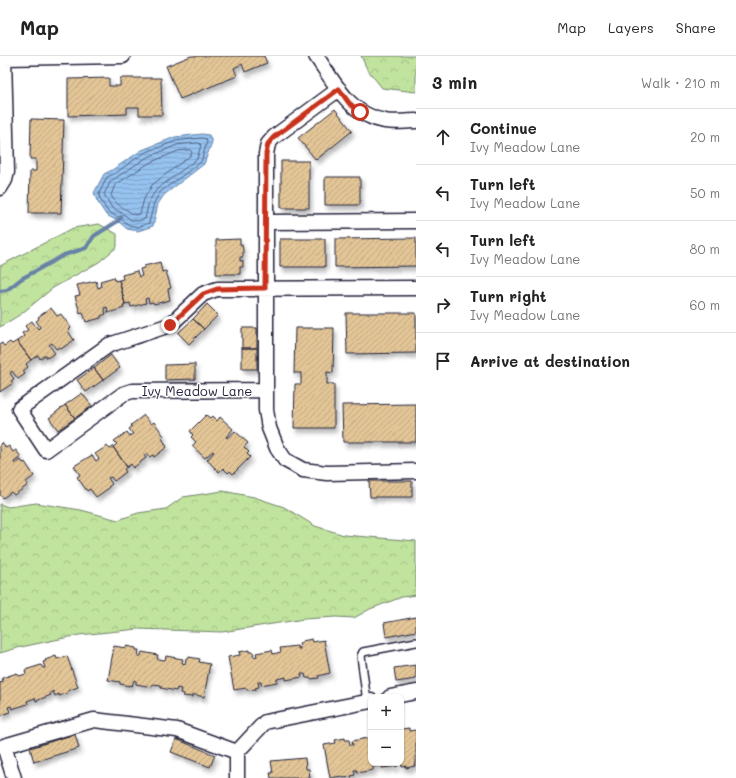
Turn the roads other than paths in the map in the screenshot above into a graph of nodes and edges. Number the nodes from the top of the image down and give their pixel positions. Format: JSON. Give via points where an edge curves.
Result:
{"nodes":[{"id":1,"x":123,"y":56,"type":"edge"},
{"id":2,"x":316,"y":56,"type":"edge"},
{"id":3,"x":2,"y":58,"type":"edge"},
{"id":4,"x":339,"y":89,"type":"junction"},
{"id":5,"x":416,"y":121,"type":"edge"},
{"id":6,"x":0,"y":188,"type":"edge"},
{"id":7,"x":416,"y":221,"type":"edge"},
{"id":8,"x":266,"y":222,"type":"junction"},
{"id":9,"x":265,"y":288,"type":"junction"},
{"id":10,"x":416,"y":288,"type":"edge"},
{"id":11,"x":266,"y":390,"type":"junction"},
{"id":12,"x":416,"y":471,"type":"edge"},
{"id":13,"x":416,"y":642,"type":"edge"},
{"id":14,"x":416,"y":692,"type":"edge"},
{"id":15,"x":404,"y":694,"type":"edge"},
{"id":16,"x":368,"y":695,"type":"edge"},
{"id":17,"x":368,"y":701,"type":"edge"},
{"id":18,"x":237,"y":752,"type":"junction"},
{"id":19,"x":14,"y":778,"type":"edge"},
{"id":20,"x":237,"y":778,"type":"edge"}],
"edges":[{"from":1,"to":3,"type":"street"},
{"from":2,"to":4,"type":"street"},
{"from":3,"to":6,"type":"street","via":[[7,172],[6,180]]},
{"from":4,"to":5,"type":"street","via":[[349,103],[373,118],[386,121]]},
{"from":4,"to":8,"type":"street","name":"Ivy Meadow Lane","via":[[268,144]]},
{"from":7,"to":8,"type":"street"},
{"from":8,"to":9,"type":"street","name":"Ivy Meadow Lane"},
{"from":9,"to":10,"type":"street","name":"Ivy Meadow Lane"},
{"from":9,"to":11,"type":"street","name":"Ivy Meadow Lane"},
{"from":9,"to":11,"type":"street","name":"Ivy Meadow Lane","via":[[217,289],[203,294],[170,325],[109,345],[19,409],[46,450],[123,394],[132,391]]},
{"from":11,"to":12,"type":"street","name":"Ivy Meadow Lane","via":[[269,428],[277,448],[285,460],[303,470],[327,473]]},
{"from":13,"to":16,"type":"lane","via":[[363,652],[361,656]]},
{"from":14,"to":15,"type":"street"},
{"from":17,"to":18,"type":"street","via":[[265,722]]},
{"from":18,"to":19,"type":"street","via":[[176,730],[94,720],[4,746]]},
{"from":18,"to":20,"type":"street"}]}
